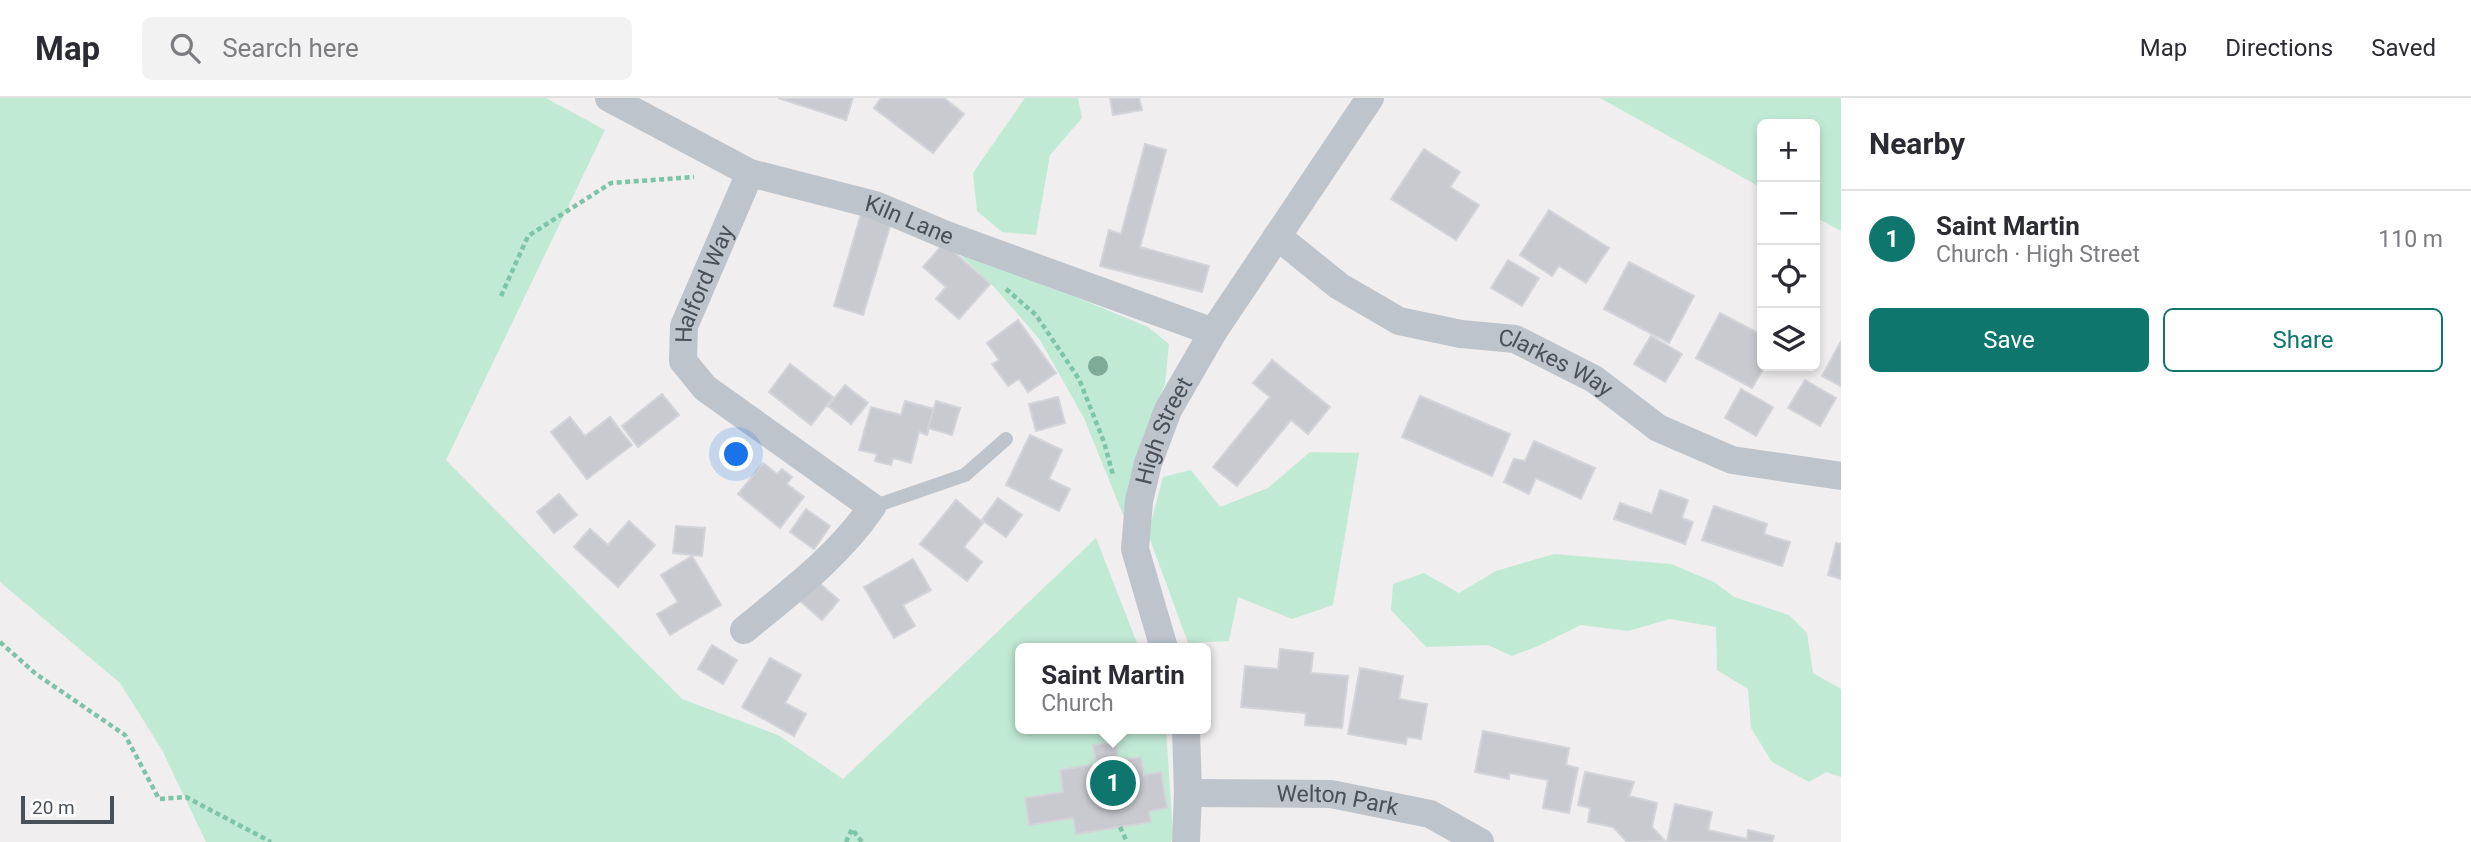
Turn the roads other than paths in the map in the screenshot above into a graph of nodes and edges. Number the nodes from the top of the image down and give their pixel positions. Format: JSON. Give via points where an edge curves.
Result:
{"nodes":[{"id":1,"x":609,"y":98,"type":"edge"},
{"id":2,"x":1370,"y":98,"type":"edge"},
{"id":3,"x":750,"y":173,"type":"junction"},
{"id":4,"x":1278,"y":236,"type":"junction"},
{"id":5,"x":1213,"y":332,"type":"junction"},
{"id":6,"x":1006,"y":439,"type":"dead end"},
{"id":7,"x":1841,"y":476,"type":"edge"},
{"id":8,"x":872,"y":507,"type":"junction"},
{"id":9,"x":744,"y":630,"type":"dead end"},
{"id":10,"x":1163,"y":643,"type":"edge"},
{"id":11,"x":1186,"y":734,"type":"edge"},
{"id":12,"x":1188,"y":793,"type":"junction"},
{"id":13,"x":1186,"y":842,"type":"edge"},
{"id":14,"x":1480,"y":842,"type":"edge"}],
"edges":[{"from":1,"to":3,"type":"street","name":"Kiln Lane"},
{"from":2,"to":4,"type":"street","name":"High Street"},
{"from":3,"to":5,"type":"street","name":"Kiln Lane","via":[[875,205]]},
{"from":3,"to":8,"type":"street","name":"Halford Way","via":[[684,326],[683,361],[705,388]]},
{"from":4,"to":5,"type":"street","name":"High Street"},
{"from":4,"to":7,"type":"street","name":"Clarkes Way","via":[[1339,286],[1399,321],[1515,339],[1594,379],[1658,428],[1732,460]]},
{"from":5,"to":10,"type":"street","name":"High Street","via":[[1168,410],[1139,501],[1135,548]]},
{"from":6,"to":8,"type":"lane","via":[[965,475]]},
{"from":8,"to":9,"type":"street","via":[[827,561]]},
{"from":11,"to":12,"type":"street"},
{"from":12,"to":13,"type":"street"},
{"from":12,"to":14,"type":"street","name":"Welton Park","via":[[1331,794],[1430,814]]}]}
